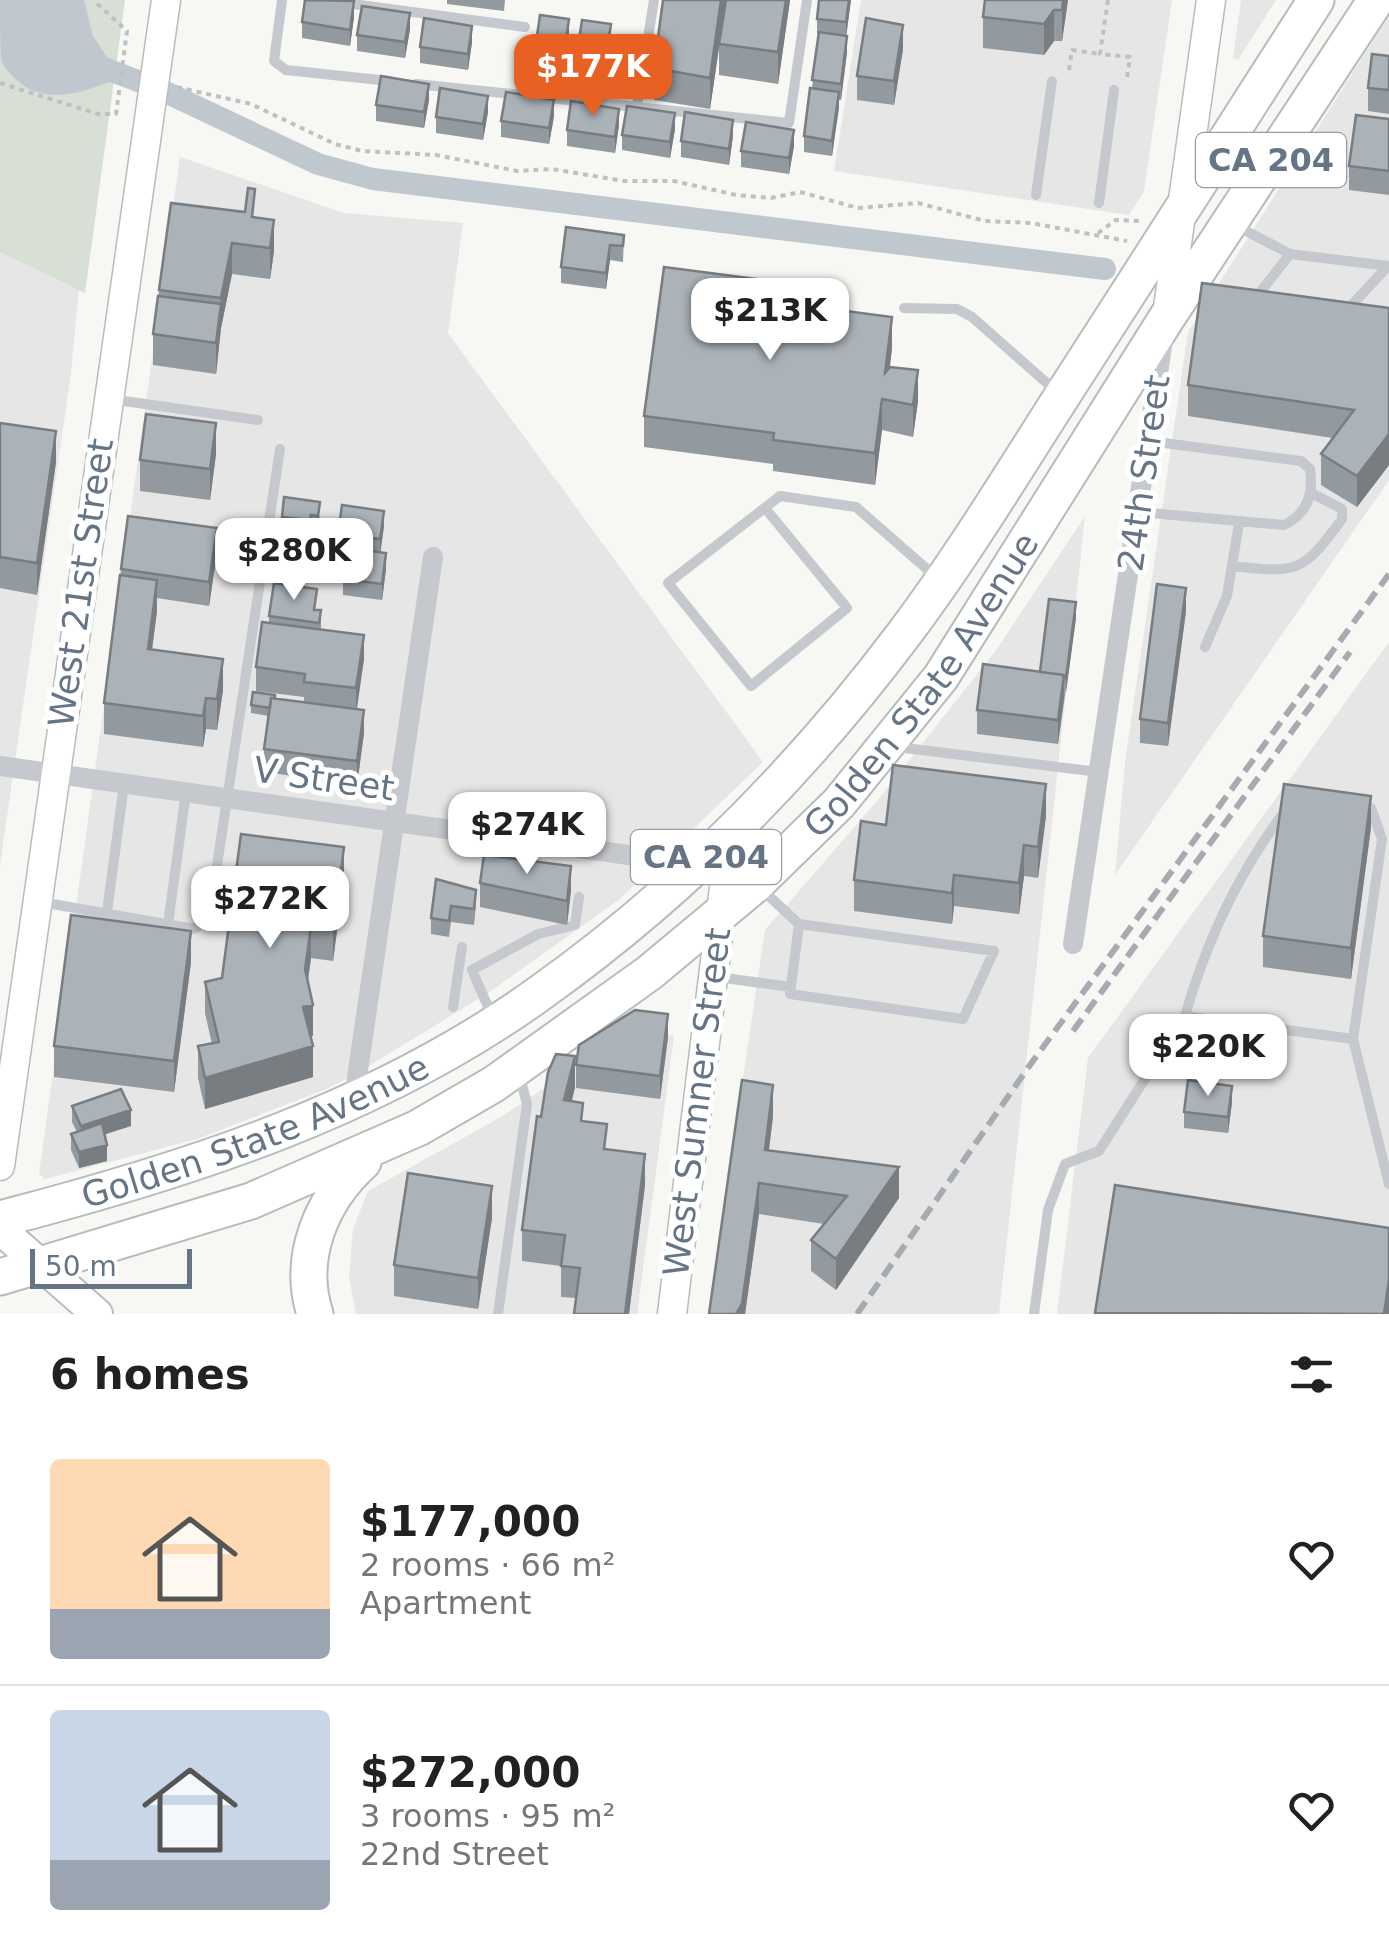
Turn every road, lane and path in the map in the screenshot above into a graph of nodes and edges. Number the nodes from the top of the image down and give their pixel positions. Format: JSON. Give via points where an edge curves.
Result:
{"nodes":[{"id":1,"x":93,"y":0,"type":"edge"},
{"id":2,"x":166,"y":0,"type":"edge"},
{"id":3,"x":282,"y":0,"type":"edge"},
{"id":4,"x":323,"y":0,"type":"edge"},
{"id":5,"x":654,"y":0,"type":"edge"},
{"id":6,"x":807,"y":0,"type":"edge"},
{"id":7,"x":1108,"y":0,"type":"edge"},
{"id":8,"x":1210,"y":0,"type":"edge"},
{"id":9,"x":1316,"y":0,"type":"edge"},
{"id":10,"x":1376,"y":0,"type":"edge"},
{"id":11,"x":525,"y":28,"type":"dead end"},
{"id":12,"x":1100,"y":54,"type":"junction"},
{"id":13,"x":1068,"y":70,"type":"dead end"},
{"id":14,"x":1126,"y":80,"type":"dead end"},
{"id":15,"x":1052,"y":81,"type":"dead end"},
{"id":16,"x":0,"y":83,"type":"edge"},
{"id":17,"x":171,"y":86,"type":"dead end"},
{"id":18,"x":1114,"y":90,"type":"dead end"},
{"id":19,"x":636,"y":106,"type":"junction"},
{"id":20,"x":1036,"y":195,"type":"dead end"},
{"id":21,"x":1099,"y":203,"type":"dead end"},
{"id":22,"x":1182,"y":212,"type":"junction"},
{"id":23,"x":1230,"y":223,"type":"junction"},
{"id":24,"x":1098,"y":233,"type":"junction"},
{"id":25,"x":1147,"y":236,"type":"junction"},
{"id":26,"x":1290,"y":254,"type":"junction"},
{"id":27,"x":1389,"y":266,"type":"edge"},
{"id":28,"x":1241,"y":298,"type":"edge"},
{"id":29,"x":1254,"y":299,"type":"junction"},
{"id":30,"x":1273,"y":302,"type":"edge"},
{"id":31,"x":904,"y":308,"type":"dead end"},
{"id":32,"x":1329,"y":308,"type":"edge"},
{"id":33,"x":1347,"y":310,"type":"junction"},
{"id":34,"x":1361,"y":312,"type":"edge"},
{"id":35,"x":1166,"y":319,"type":"junction"},
{"id":36,"x":1062,"y":396,"type":"junction"},
{"id":37,"x":108,"y":399,"type":"junction"},
{"id":38,"x":258,"y":420,"type":"dead end"},
{"id":39,"x":1149,"y":441,"type":"junction"},
{"id":40,"x":280,"y":449,"type":"dead end"},
{"id":41,"x":1311,"y":493,"type":"junction"},
{"id":42,"x":765,"y":508,"type":"junction"},
{"id":43,"x":1139,"y":512,"type":"junction"},
{"id":44,"x":1238,"y":522,"type":"junction"},
{"id":45,"x":433,"y":557,"type":"dead end"},
{"id":46,"x":1232,"y":566,"type":"junction"},
{"id":47,"x":941,"y":580,"type":"junction"},
{"id":48,"x":1205,"y":647,"type":"dead end"},
{"id":49,"x":886,"y":745,"type":"junction"},
{"id":50,"x":0,"y":766,"type":"edge"},
{"id":51,"x":1099,"y":772,"type":"junction"},
{"id":52,"x":54,"y":773,"type":"junction"},
{"id":53,"x":124,"y":784,"type":"junction"},
{"id":54,"x":186,"y":792,"type":"junction"},
{"id":55,"x":1296,"y":796,"type":"edge"},
{"id":56,"x":229,"y":798,"type":"junction"},
{"id":57,"x":1352,"y":805,"type":"edge"},
{"id":58,"x":394,"y":822,"type":"junction"},
{"id":59,"x":732,"y":830,"type":"junction"},
{"id":60,"x":699,"y":864,"type":"junction"},
{"id":61,"x":756,"y":884,"type":"junction"},
{"id":62,"x":578,"y":897,"type":"dead end"},
{"id":63,"x":36,"y":901,"type":"junction"},
{"id":64,"x":107,"y":912,"type":"junction"},
{"id":65,"x":718,"y":919,"type":"junction"},
{"id":66,"x":168,"y":924,"type":"junction"},
{"id":67,"x":798,"y":924,"type":"junction"},
{"id":68,"x":1072,"y":944,"type":"dead end"},
{"id":69,"x":462,"y":946,"type":"dead end"},
{"id":70,"x":459,"y":967,"type":"junction"},
{"id":71,"x":472,"y":970,"type":"junction"},
{"id":72,"x":711,"y":976,"type":"junction"},
{"id":73,"x":791,"y":987,"type":"junction"},
{"id":74,"x":453,"y":1007,"type":"dead end"},
{"id":75,"x":1185,"y":1016,"type":"junction"},
{"id":76,"x":494,"y":1021,"type":"junction"},
{"id":77,"x":1353,"y":1039,"type":"junction"},
{"id":78,"x":517,"y":1068,"type":"junction"},
{"id":79,"x":354,"y":1098,"type":"junction"},
{"id":80,"x":376,"y":1150,"type":"junction"},
{"id":81,"x":0,"y":1166,"type":"edge"},
{"id":82,"x":1389,"y":1184,"type":"edge"},
{"id":83,"x":0,"y":1219,"type":"edge"},
{"id":84,"x":0,"y":1228,"type":"edge"},
{"id":85,"x":39,"y":1266,"type":"junction"},
{"id":86,"x":0,"y":1277,"type":"edge"},
{"id":87,"x":97,"y":1314,"type":"edge"},
{"id":88,"x":315,"y":1314,"type":"edge"},
{"id":89,"x":498,"y":1314,"type":"edge"},
{"id":90,"x":672,"y":1314,"type":"edge"},
{"id":91,"x":1034,"y":1314,"type":"edge"}],
"edges":[{"from":1,"to":16,"type":"path","via":[[127,32],[116,114]]},
{"from":2,"to":37,"type":"street","name":"West 21st Street"},
{"from":3,"to":19,"type":"lane","via":[[274,61],[286,70]]},
{"from":4,"to":11,"type":"lane"},
{"from":5,"to":19,"type":"lane"},
{"from":6,"to":19,"type":"lane","via":[[788,123]]},
{"from":7,"to":12,"type":"path"},
{"from":8,"to":22,"type":"street","name":"24th Street"},
{"from":9,"to":22,"type":"highway","name":"Golden State Avenue","number":"CA 204"},
{"from":10,"to":23,"type":"highway","name":"Golden State Avenue","number":"CA 204"},
{"from":12,"to":13,"type":"path","via":[[1072,50]]},
{"from":12,"to":14,"type":"path","via":[[1130,57]]},
{"from":15,"to":20,"type":"lane"},
{"from":17,"to":24,"type":"path","via":[[251,104],[362,151],[674,181],[736,196],[800,192],[858,208],[918,204],[985,221]]},
{"from":18,"to":21,"type":"lane"},
{"from":22,"to":25,"type":"highway","name":"Golden State Avenue","number":"CA 204"},
{"from":22,"to":35,"type":"street","name":"24th Street"},
{"from":23,"to":26,"type":"lane"},
{"from":23,"to":35,"type":"highway","name":"Golden State Avenue","number":"CA 204","via":[[1197,286]]},
{"from":24,"to":25,"type":"path"},
{"from":24,"to":25,"type":"path","via":[[1116,220]]},
{"from":25,"to":36,"type":"highway","name":"Golden State Avenue","number":"CA 204"},
{"from":26,"to":27,"type":"lane"},
{"from":26,"to":29,"type":"lane"},
{"from":27,"to":33,"type":"lane"},
{"from":28,"to":29,"type":"lane"},
{"from":29,"to":30,"type":"lane"},
{"from":31,"to":36,"type":"lane","via":[[957,309],[972,317]]},
{"from":32,"to":33,"type":"lane"},
{"from":33,"to":34,"type":"lane"},
{"from":35,"to":39,"type":"street","name":"24th Street"},
{"from":35,"to":49,"type":"highway","name":"Golden State Avenue","number":"CA 204","via":[[941,676]]},
{"from":36,"to":47,"type":"highway","name":"Golden State Avenue","number":"CA 204"},
{"from":37,"to":38,"type":"lane"},
{"from":37,"to":52,"type":"street","name":"West 21st Street"},
{"from":39,"to":41,"type":"lane","via":[[1301,462],[1310,469]]},
{"from":39,"to":43,"type":"street","name":"24th Street"},
{"from":40,"to":56,"type":"lane"},
{"from":41,"to":44,"type":"lane","via":[[1297,519],[1284,525]]},
{"from":41,"to":46,"type":"lane","via":[[1335,502],[1342,518],[1304,564],[1291,570]]},
{"from":42,"to":42,"type":"lane","via":[[668,584],[750,686],[847,608]]},
{"from":42,"to":47,"type":"lane","via":[[780,496],[856,507]]},
{"from":43,"to":44,"type":"lane"},
{"from":43,"to":51,"type":"street","name":"24th Street"},
{"from":44,"to":46,"type":"lane"},
{"from":45,"to":58,"type":"street"},
{"from":46,"to":48,"type":"lane","via":[[1219,622]]},
{"from":47,"to":59,"type":"highway","name":"Golden State Avenue","number":"CA 204","via":[[812,750]]},
{"from":49,"to":51,"type":"lane"},
{"from":49,"to":61,"type":"highway","name":"Golden State Avenue","number":"CA 204","via":[[839,803]]},
{"from":50,"to":52,"type":"street","name":"V Street"},
{"from":51,"to":68,"type":"street","name":"24th Street"},
{"from":52,"to":53,"type":"street","name":"V Street"},
{"from":52,"to":63,"type":"street","name":"West 21st Street"},
{"from":53,"to":54,"type":"street","name":"V Street"},
{"from":53,"to":64,"type":"lane"},
{"from":54,"to":56,"type":"street","name":"V Street"},
{"from":54,"to":66,"type":"lane"},
{"from":55,"to":75,"type":"lane","via":[[1262,841],[1214,931]]},
{"from":56,"to":58,"type":"street","name":"V Street"},
{"from":56,"to":66,"type":"lane","via":[[209,918],[194,929]]},
{"from":57,"to":77,"type":"lane","via":[[1371,808],[1382,839]]},
{"from":58,"to":60,"type":"street","name":"V Street"},
{"from":58,"to":79,"type":"street"},
{"from":59,"to":60,"type":"highway","name":"Golden State Avenue","number":"CA 204"},
{"from":59,"to":65,"type":"street","name":"West Sumner Street"},
{"from":60,"to":76,"type":"highway","name":"Golden State Avenue","number":"CA 204","via":[[537,996]]},
{"from":61,"to":65,"type":"highway","name":"Golden State Avenue","number":"CA 204"},
{"from":61,"to":67,"type":"lane"},
{"from":62,"to":71,"type":"lane","via":[[575,925],[538,934]]},
{"from":63,"to":64,"type":"lane"},
{"from":63,"to":81,"type":"street","name":"West 21st Street"},
{"from":64,"to":66,"type":"lane"},
{"from":65,"to":72,"type":"street","name":"West Sumner Street"},
{"from":65,"to":78,"type":"highway","name":"Golden State Avenue","number":"CA 204"},
{"from":67,"to":73,"type":"lane"},
{"from":67,"to":73,"type":"lane","via":[[994,951],[964,1019],[790,994]]},
{"from":69,"to":70,"type":"lane"},
{"from":70,"to":71,"type":"lane"},
{"from":70,"to":74,"type":"lane"},
{"from":71,"to":76,"type":"lane"},
{"from":72,"to":73,"type":"lane"},
{"from":72,"to":90,"type":"street","name":"West Sumner Street"},
{"from":75,"to":77,"type":"lane"},
{"from":75,"to":91,"type":"lane","via":[[1099,1151],[1064,1164],[1048,1210]]},
{"from":76,"to":79,"type":"highway","name":"Golden State Avenue","number":"CA 204"},
{"from":77,"to":82,"type":"lane"},
{"from":78,"to":80,"type":"highway","name":"Golden State Avenue","number":"CA 204"},
{"from":78,"to":89,"type":"lane","via":[[527,1104]]},
{"from":79,"to":83,"type":"highway","name":"Golden State Avenue","number":"CA 204","via":[[194,1165]]},
{"from":80,"to":85,"type":"highway","name":"Golden State Avenue","number":"CA 204","via":[[250,1201]]},
{"from":80,"to":88,"type":"highway","via":[[342,1181],[322,1212],[310,1274]]},
{"from":84,"to":85,"type":"main road"},
{"from":85,"to":86,"type":"highway","name":"Golden State Avenue","number":"CA 204"},
{"from":85,"to":87,"type":"main road"}]}
